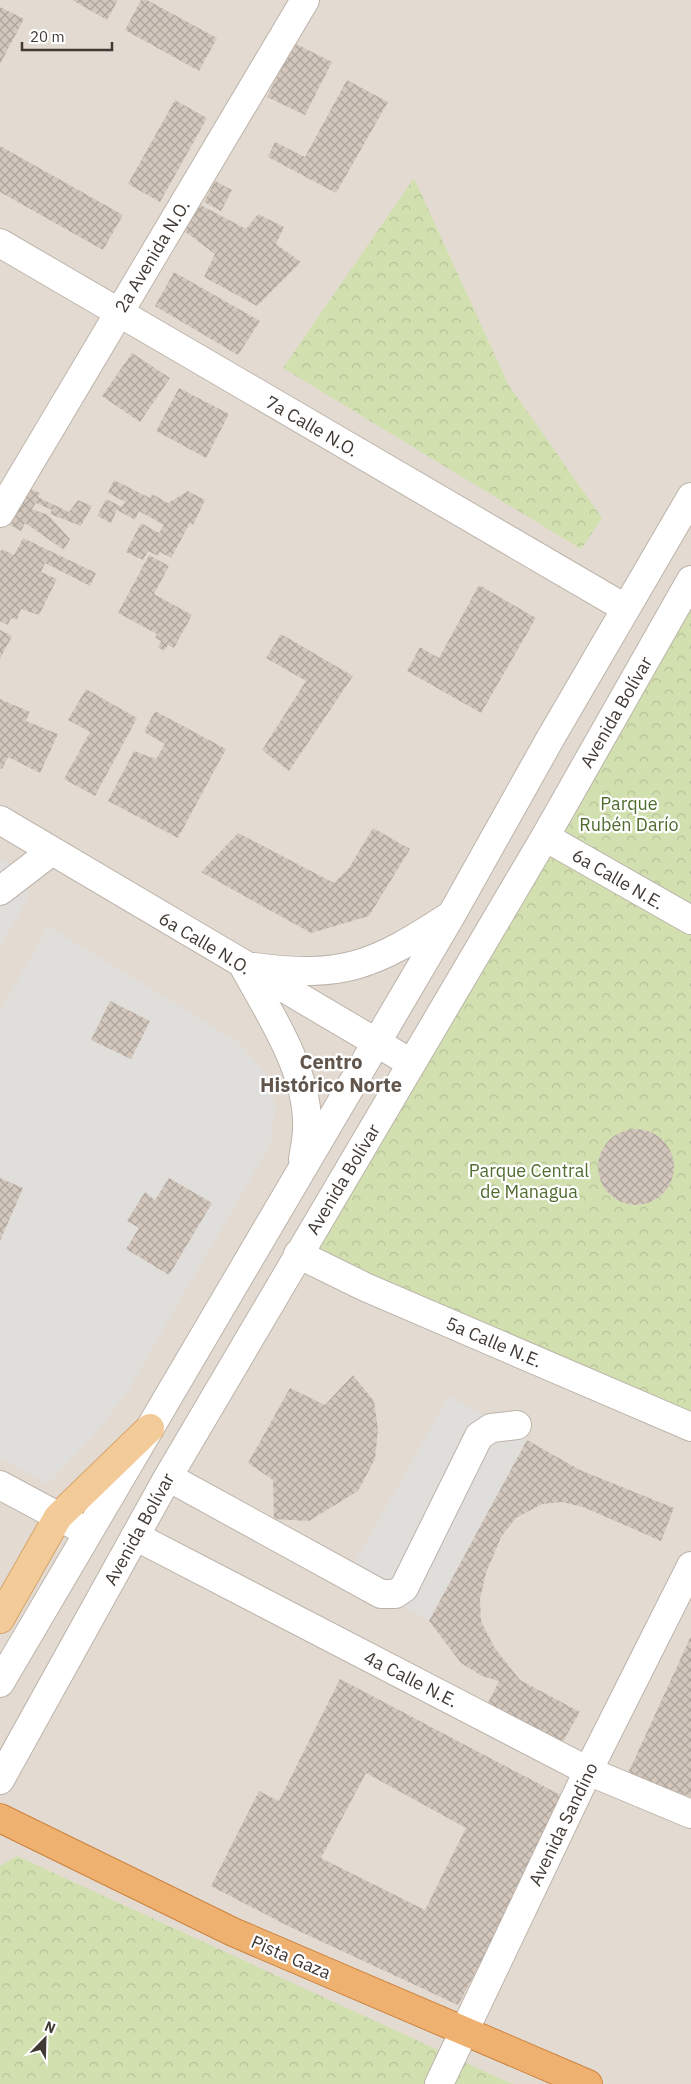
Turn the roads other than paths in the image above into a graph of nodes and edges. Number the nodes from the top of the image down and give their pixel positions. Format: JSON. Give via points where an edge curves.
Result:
{"nodes":[{"id":1,"x":305,"y":0,"type":"edge"},
{"id":2,"x":0,"y":244,"type":"edge"},
{"id":3,"x":118,"y":313,"type":"junction"},
{"id":4,"x":691,"y":497,"type":"edge"},
{"id":5,"x":0,"y":513,"type":"edge"},
{"id":6,"x":691,"y":580,"type":"edge"},
{"id":7,"x":625,"y":608,"type":"junction"},
{"id":8,"x":0,"y":820,"type":"edge"},
{"id":9,"x":545,"y":837,"type":"junction"},
{"id":10,"x":52,"y":851,"type":"junction"},
{"id":11,"x":0,"y":891,"type":"edge"},
{"id":12,"x":452,"y":914,"type":"junction"},
{"id":13,"x":691,"y":920,"type":"edge"},
{"id":14,"x":243,"y":965,"type":"junction"},
{"id":15,"x":376,"y":1042,"type":"junction"},
{"id":16,"x":411,"y":1063,"type":"junction"},
{"id":17,"x":302,"y":1170,"type":"junction"},
{"id":18,"x":298,"y":1254,"type":"junction"},
{"id":19,"x":517,"y":1425,"type":"dead end"},
{"id":20,"x":150,"y":1428,"type":"junction"},
{"id":21,"x":691,"y":1428,"type":"edge"},
{"id":22,"x":168,"y":1477,"type":"junction"},
{"id":23,"x":0,"y":1486,"type":"edge"},
{"id":24,"x":58,"y":1516,"type":"junction"},
{"id":25,"x":88,"y":1533,"type":"junction"},
{"id":26,"x":135,"y":1536,"type":"junction"},
{"id":27,"x":691,"y":1566,"type":"edge"},
{"id":28,"x":0,"y":1619,"type":"edge"},
{"id":29,"x":0,"y":1683,"type":"edge"},
{"id":30,"x":588,"y":1771,"type":"junction"},
{"id":31,"x":0,"y":1780,"type":"edge"},
{"id":32,"x":691,"y":1814,"type":"edge"},
{"id":33,"x":0,"y":1818,"type":"edge"},
{"id":34,"x":439,"y":2084,"type":"edge"},
{"id":35,"x":588,"y":2084,"type":"edge"}],
"edges":[{"from":1,"to":3,"type":"street","name":"2a Avenida N.O."},
{"from":2,"to":3,"type":"street","name":"7a Calle N.O."},
{"from":3,"to":5,"type":"street","name":"2a Avenida N.O."},
{"from":3,"to":7,"type":"street","name":"7a Calle N.O."},
{"from":4,"to":7,"type":"street"},
{"from":6,"to":9,"type":"street","name":"Avenida Bolívar"},
{"from":7,"to":12,"type":"street"},
{"from":8,"to":10,"type":"street","name":"6a Calle N.O."},
{"from":9,"to":13,"type":"street","name":"6a Calle N.E."},
{"from":9,"to":16,"type":"street","name":"Avenida Bolívar"},
{"from":10,"to":11,"type":"street"},
{"from":10,"to":14,"type":"street","name":"6a Calle N.O."},
{"from":12,"to":14,"type":"street","via":[[395,950],[347,968],[324,972],[289,971]]},
{"from":12,"to":15,"type":"street"},
{"from":14,"to":15,"type":"street","name":"6a Calle N.O."},
{"from":14,"to":17,"type":"street","via":[[279,1031],[298,1076],[307,1120]]},
{"from":15,"to":16,"type":"street","name":"6a Calle N.O."},
{"from":15,"to":17,"type":"street"},
{"from":16,"to":18,"type":"street","name":"Avenida Bolívar"},
{"from":17,"to":20,"type":"street"},
{"from":18,"to":21,"type":"street","name":"5a Calle N.E."},
{"from":18,"to":22,"type":"street","name":"Avenida Bolívar"},
{"from":19,"to":22,"type":"street","via":[[491,1428],[479,1436],[404,1588],[395,1594],[381,1594]]},
{"from":20,"to":24,"type":"main road"},
{"from":20,"to":25,"type":"street"},
{"from":22,"to":26,"type":"street","name":"Avenida Bolívar"},
{"from":23,"to":24,"type":"street"},
{"from":24,"to":25,"type":"street"},
{"from":24,"to":28,"type":"main road"},
{"from":25,"to":29,"type":"street"},
{"from":26,"to":30,"type":"street","name":"4a Calle N.E."},
{"from":26,"to":31,"type":"street","name":"Avenida Bolívar"},
{"from":27,"to":30,"type":"street","name":"Avenida Sandino"},
{"from":30,"to":32,"type":"street","name":"4a Calle N.E."},
{"from":30,"to":34,"type":"street","name":"Avenida Sandino"},
{"from":33,"to":35,"type":"highway","name":"Pista Gaza","via":[[233,1932]]}]}
